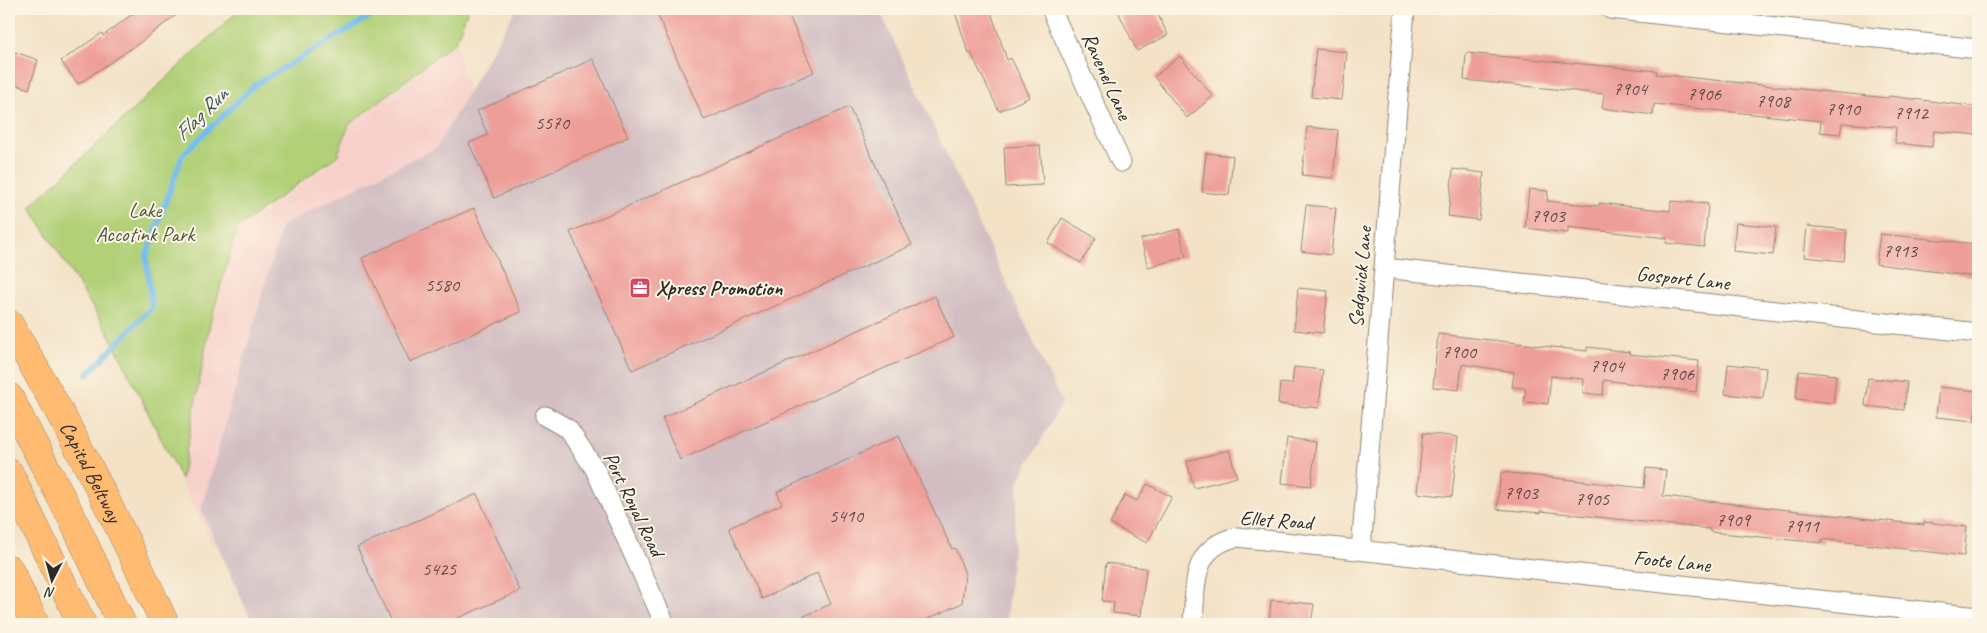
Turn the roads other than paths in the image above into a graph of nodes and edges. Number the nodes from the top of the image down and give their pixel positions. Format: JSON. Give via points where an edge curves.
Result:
{"nodes":[{"id":1,"x":1051,"y":9,"type":"edge"},
{"id":2,"x":1405,"y":9,"type":"edge"},
{"id":3,"x":1610,"y":9,"type":"edge"},
{"id":4,"x":1978,"y":49,"type":"edge"},
{"id":5,"x":1121,"y":162,"type":"dead end"},
{"id":6,"x":1384,"y":268,"type":"junction"},
{"id":7,"x":9,"y":324,"type":"edge"},
{"id":8,"x":1978,"y":333,"type":"edge"},
{"id":9,"x":9,"y":397,"type":"edge"},
{"id":10,"x":545,"y":416,"type":"dead end"},
{"id":11,"x":9,"y":473,"type":"edge"},
{"id":12,"x":1360,"y":550,"type":"junction"},
{"id":13,"x":9,"y":569,"type":"edge"},
{"id":14,"x":1978,"y":618,"type":"edge"},
{"id":15,"x":35,"y":624,"type":"edge"},
{"id":16,"x":82,"y":624,"type":"edge"},
{"id":17,"x":122,"y":624,"type":"edge"},
{"id":18,"x":165,"y":624,"type":"edge"},
{"id":19,"x":665,"y":624,"type":"edge"},
{"id":20,"x":1193,"y":624,"type":"edge"}],
"edges":[{"from":1,"to":5,"type":"street","name":"Ravenel Lane"},
{"from":2,"to":6,"type":"street","name":"Sedgwick Lane"},
{"from":3,"to":4,"type":"street"},
{"from":6,"to":8,"type":"street","name":"Gosport Lane"},
{"from":6,"to":12,"type":"street","name":"Sedgwick Lane"},
{"from":7,"to":18,"type":"highway","name":"Capital Beltway","via":[[74,438]]},
{"from":9,"to":17,"type":"highway"},
{"from":10,"to":19,"type":"street","name":"Port Royal Road","via":[[568,429],[595,469]]},
{"from":11,"to":16,"type":"highway"},
{"from":12,"to":14,"type":"street","name":"Foote Lane"},
{"from":12,"to":20,"type":"street","name":"Ellet Road","via":[[1237,537],[1224,540],[1206,554],[1199,566]]},
{"from":13,"to":15,"type":"highway"}]}
